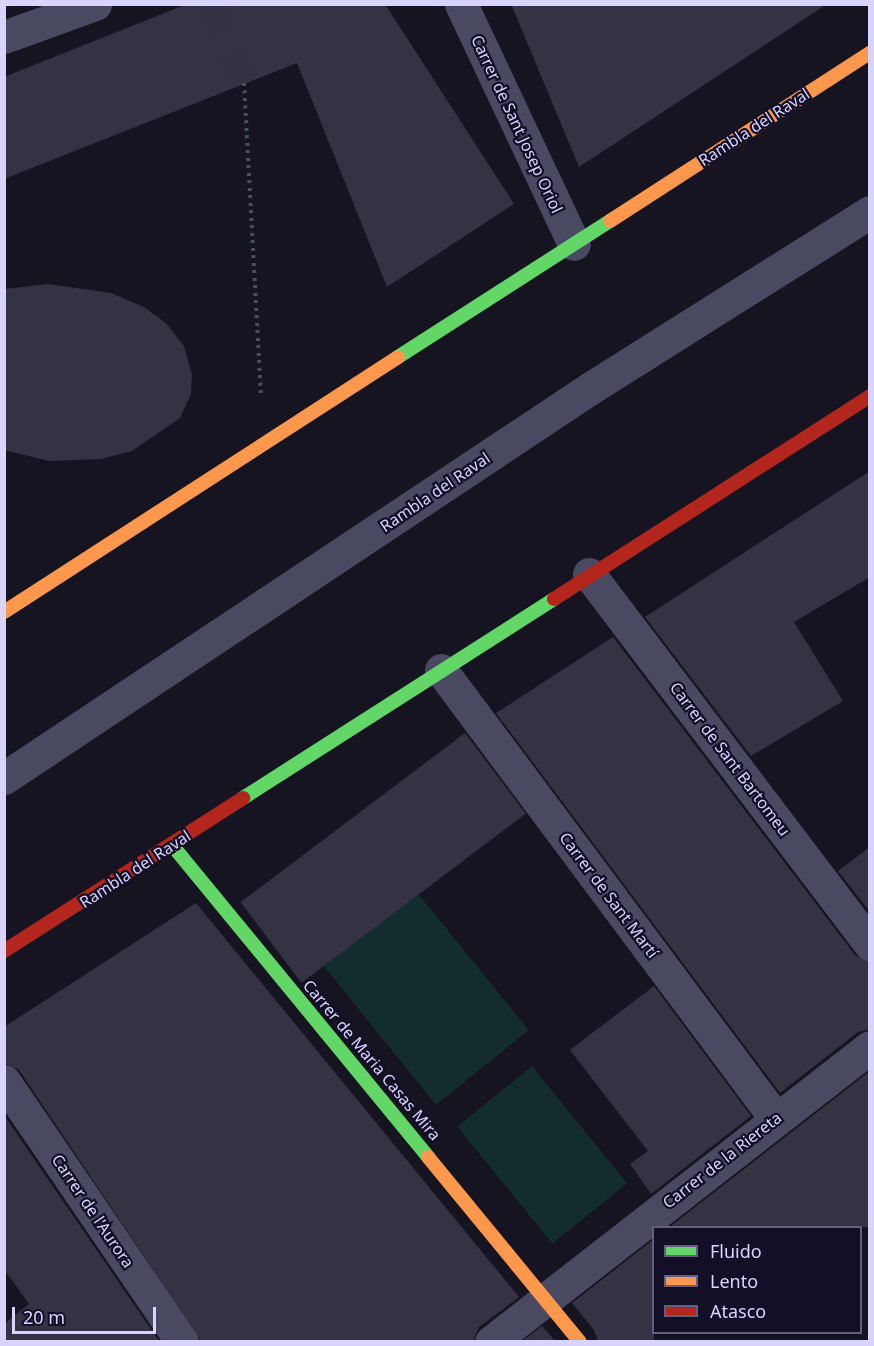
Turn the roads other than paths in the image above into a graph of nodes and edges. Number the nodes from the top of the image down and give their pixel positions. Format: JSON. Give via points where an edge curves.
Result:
{"nodes":[{"id":1,"x":95,"y":4,"type":"edge"},
{"id":2,"x":461,"y":4,"type":"edge"},
{"id":3,"x":4,"y":37,"type":"edge"},
{"id":4,"x":870,"y":53,"type":"edge"},
{"id":5,"x":870,"y":212,"type":"edge"},
{"id":6,"x":573,"y":244,"type":"junction"},
{"id":7,"x":870,"y":396,"type":"edge"},
{"id":8,"x":589,"y":574,"type":"junction"},
{"id":9,"x":4,"y":612,"type":"edge"},
{"id":10,"x":441,"y":670,"type":"junction"},
{"id":11,"x":4,"y":778,"type":"edge"},
{"id":12,"x":172,"y":845,"type":"junction"},
{"id":13,"x":870,"y":944,"type":"edge"},
{"id":14,"x":4,"y":951,"type":"edge"},
{"id":15,"x":870,"y":1047,"type":"edge"},
{"id":16,"x":4,"y":1081,"type":"edge"},
{"id":17,"x":776,"y":1119,"type":"junction"},
{"id":18,"x":546,"y":1296,"type":"junction"},
{"id":19,"x":182,"y":1341,"type":"edge"},
{"id":20,"x":491,"y":1341,"type":"edge"},
{"id":21,"x":580,"y":1341,"type":"edge"}],
"edges":[{"from":1,"to":3,"type":"street"},
{"from":2,"to":6,"type":"street","name":"Carrer de Sant Josep Oriol"},
{"from":4,"to":6,"type":"street","name":"Rambla del Raval"},
{"from":5,"to":11,"type":"street","name":"Rambla del Raval","via":[[589,389]]},
{"from":6,"to":9,"type":"street","name":"Rambla del Raval"},
{"from":7,"to":8,"type":"street","name":"Rambla del Raval"},
{"from":8,"to":10,"type":"street","name":"Rambla del Raval"},
{"from":8,"to":13,"type":"street","name":"Carrer de Sant Bartomeu"},
{"from":10,"to":12,"type":"street","name":"Rambla del Raval"},
{"from":10,"to":17,"type":"street","name":"Carrer de Sant Martí"},
{"from":12,"to":14,"type":"street","name":"Rambla del Raval"},
{"from":12,"to":18,"type":"street","name":"Carrer de Maria Casas Mira"},
{"from":15,"to":17,"type":"street","name":"Carrer de la Riereta"},
{"from":16,"to":19,"type":"street","name":"Carrer de l'Aurora"},
{"from":17,"to":18,"type":"street","name":"Carrer de la Riereta"},
{"from":18,"to":20,"type":"street","name":"Carrer de la Riereta"},
{"from":18,"to":21,"type":"street","name":"Carrer de Maria Casas Mira"}]}
